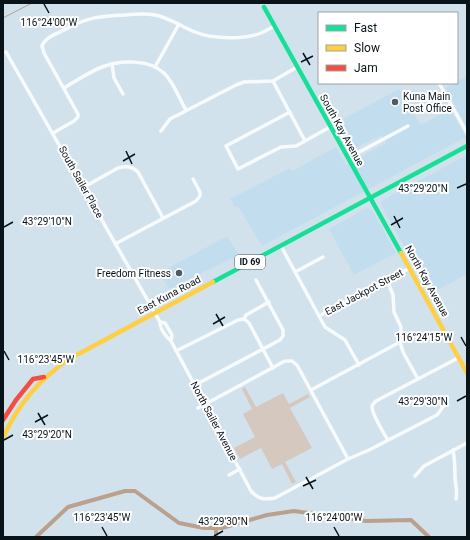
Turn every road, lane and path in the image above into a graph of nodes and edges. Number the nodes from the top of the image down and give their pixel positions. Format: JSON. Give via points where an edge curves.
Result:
{"nodes":[{"id":1,"x":264,"y":7,"type":"dead end"},
{"id":2,"x":179,"y":24,"type":"junction"},
{"id":3,"x":275,"y":26,"type":"junction"},
{"id":4,"x":6,"y":52,"type":"dead end"},
{"id":5,"x":112,"y":64,"type":"junction"},
{"id":6,"x":155,"y":67,"type":"junction"},
{"id":7,"x":297,"y":67,"type":"junction"},
{"id":8,"x":273,"y":80,"type":"junction"},
{"id":9,"x":440,"y":84,"type":"edge"},
{"id":10,"x":64,"y":88,"type":"junction"},
{"id":11,"x":123,"y":94,"type":"dead end"},
{"id":12,"x":186,"y":110,"type":"junction"},
{"id":13,"x":290,"y":112,"type":"junction"},
{"id":14,"x":408,"y":126,"type":"dead end"},
{"id":15,"x":330,"y":127,"type":"junction"},
{"id":16,"x":161,"y":131,"type":"dead end"},
{"id":17,"x":53,"y":133,"type":"junction"},
{"id":18,"x":467,"y":133,"type":"edge"},
{"id":19,"x":305,"y":141,"type":"junction"},
{"id":20,"x":467,"y":146,"type":"edge"},
{"id":21,"x":348,"y":158,"type":"junction"},
{"id":22,"x":193,"y":179,"type":"dead end"},
{"id":23,"x":84,"y":187,"type":"junction"},
{"id":24,"x":370,"y":198,"type":"junction"},
{"id":25,"x":163,"y":218,"type":"junction"},
{"id":26,"x":115,"y":244,"type":"junction"},
{"id":27,"x":281,"y":246,"type":"junction"},
{"id":28,"x":323,"y":257,"type":"dead end"},
{"id":29,"x":410,"y":268,"type":"junction"},
{"id":30,"x":295,"y":272,"type":"junction"},
{"id":31,"x":256,"y":280,"type":"dead end"},
{"id":32,"x":387,"y":280,"type":"junction"},
{"id":33,"x":269,"y":302,"type":"junction"},
{"id":34,"x":154,"y":313,"type":"junction"},
{"id":35,"x":319,"y":316,"type":"junction"},
{"id":36,"x":244,"y":319,"type":"junction"},
{"id":37,"x":400,"y":342,"type":"junction"},
{"id":38,"x":263,"y":349,"type":"junction"},
{"id":39,"x":176,"y":351,"type":"junction"},
{"id":40,"x":458,"y":358,"type":"junction"},
{"id":41,"x":358,"y":364,"type":"junction"},
{"id":42,"x":273,"y":368,"type":"junction"},
{"id":43,"x":467,"y":373,"type":"edge"},
{"id":44,"x":44,"y":377,"type":"junction"},
{"id":45,"x":418,"y":379,"type":"junction"},
{"id":46,"x":195,"y":385,"type":"junction"},
{"id":47,"x":311,"y":390,"type":"junction"},
{"id":48,"x":205,"y":404,"type":"junction"},
{"id":49,"x":445,"y":404,"type":"dead end"},
{"id":50,"x":198,"y":408,"type":"dead end"},
{"id":51,"x":3,"y":420,"type":"edge"},
{"id":52,"x":3,"y":438,"type":"edge"},
{"id":53,"x":388,"y":440,"type":"junction"},
{"id":54,"x":467,"y":443,"type":"edge"},
{"id":55,"x":453,"y":450,"type":"junction"},
{"id":56,"x":348,"y":458,"type":"junction"},
{"id":57,"x":240,"y":469,"type":"junction"},
{"id":58,"x":229,"y":475,"type":"dead end"},
{"id":59,"x":415,"y":476,"type":"dead end"},
{"id":60,"x":456,"y":499,"type":"dead end"}],
"edges":[{"from":1,"to":3,"type":"main road","name":"South Kay Avenue"},
{"from":2,"to":3,"type":"street","via":[[196,33],[228,38],[260,33]]},
{"from":2,"to":6,"type":"street"},
{"from":2,"to":10,"type":"street","via":[[155,15],[102,16],[79,22],[46,40],[42,46],[44,53]]},
{"from":3,"to":7,"type":"main road","name":"South Kay Avenue"},
{"from":4,"to":17,"type":"street","name":"South Sailer Place"},
{"from":5,"to":6,"type":"street","via":[[131,62]]},
{"from":5,"to":10,"type":"street"},
{"from":5,"to":11,"type":"street","via":[[114,78]]},
{"from":6,"to":12,"type":"street","via":[[169,79]]},
{"from":7,"to":8,"type":"street"},
{"from":7,"to":15,"type":"main road","name":"South Kay Avenue"},
{"from":8,"to":12,"type":"street","via":[[244,82]]},
{"from":8,"to":13,"type":"street"},
{"from":9,"to":18,"type":"street"},
{"from":10,"to":17,"type":"street","via":[[78,117]]},
{"from":12,"to":16,"type":"street","via":[[170,119]]},
{"from":13,"to":19,"type":"street"},
{"from":13,"to":19,"type":"street","via":[[226,146],[238,169],[281,147],[296,146]]},
{"from":14,"to":21,"type":"street"},
{"from":15,"to":19,"type":"street"},
{"from":15,"to":21,"type":"main road","name":"South Kay Avenue"},
{"from":17,"to":23,"type":"street","name":"South Sailer Place"},
{"from":20,"to":24,"type":"main road","number":"ID 69"},
{"from":21,"to":24,"type":"main road","name":"South Kay Avenue"},
{"from":22,"to":25,"type":"street","via":[[200,196],[196,201]]},
{"from":23,"to":25,"type":"street","via":[[118,168],[134,168]]},
{"from":23,"to":26,"type":"street","name":"South Sailer Place"},
{"from":24,"to":27,"type":"main road","name":"East Kuna Road","number":"ID 69"},
{"from":24,"to":29,"type":"main road","name":"North Kay Avenue"},
{"from":25,"to":26,"type":"street"},
{"from":26,"to":34,"type":"street","name":"South Sailer Place"},
{"from":27,"to":30,"type":"street"},
{"from":27,"to":34,"type":"main road","name":"East Kuna Road","number":"ID 69"},
{"from":28,"to":30,"type":"street"},
{"from":29,"to":32,"type":"street","name":"East Jackpot Street"},
{"from":29,"to":40,"type":"main road","name":"North Kay Avenue"},
{"from":30,"to":35,"type":"street"},
{"from":31,"to":33,"type":"street"},
{"from":32,"to":35,"type":"street","name":"East Jackpot Street"},
{"from":32,"to":37,"type":"street","via":[[393,294],[394,312],[401,327]]},
{"from":33,"to":36,"type":"street","via":[[246,315]]},
{"from":33,"to":38,"type":"street","via":[[284,335]]},
{"from":34,"to":39,"type":"street","name":"North Sailer Avenue"},
{"from":34,"to":44,"type":"main road","name":"East Kuna Road","number":"ID 69","via":[[70,359]]},
{"from":35,"to":41,"type":"street","via":[[328,330],[345,340]]},
{"from":36,"to":38,"type":"street"},
{"from":36,"to":39,"type":"street"},
{"from":37,"to":41,"type":"street"},
{"from":37,"to":45,"type":"street"},
{"from":38,"to":42,"type":"street"},
{"from":38,"to":46,"type":"street"},
{"from":39,"to":46,"type":"street","name":"North Sailer Avenue"},
{"from":40,"to":43,"type":"main road","name":"North Kay Avenue"},
{"from":40,"to":45,"type":"street"},
{"from":41,"to":47,"type":"street"},
{"from":42,"to":47,"type":"street","via":[[286,361],[292,361]]},
{"from":42,"to":48,"type":"street"},
{"from":44,"to":51,"type":"main road","via":[[33,379]]},
{"from":44,"to":52,"type":"main road","name":"East Kuna Road","number":"ID 69","via":[[24,398]]},
{"from":45,"to":53,"type":"street","via":[[372,404]]},
{"from":46,"to":48,"type":"street","name":"North Sailer Avenue"},
{"from":47,"to":56,"type":"street"},
{"from":48,"to":50,"type":"street"},
{"from":48,"to":57,"type":"street","name":"North Sailer Avenue"},
{"from":49,"to":53,"type":"street","via":[[437,415]]},
{"from":53,"to":56,"type":"street"},
{"from":54,"to":55,"type":"street"},
{"from":55,"to":59,"type":"street","via":[[424,466]]},
{"from":55,"to":60,"type":"street","via":[[458,491]]},
{"from":56,"to":57,"type":"street","name":"North Sailer Avenue","via":[[267,500],[260,498],[251,490]]},
{"from":57,"to":58,"type":"street"}]}
